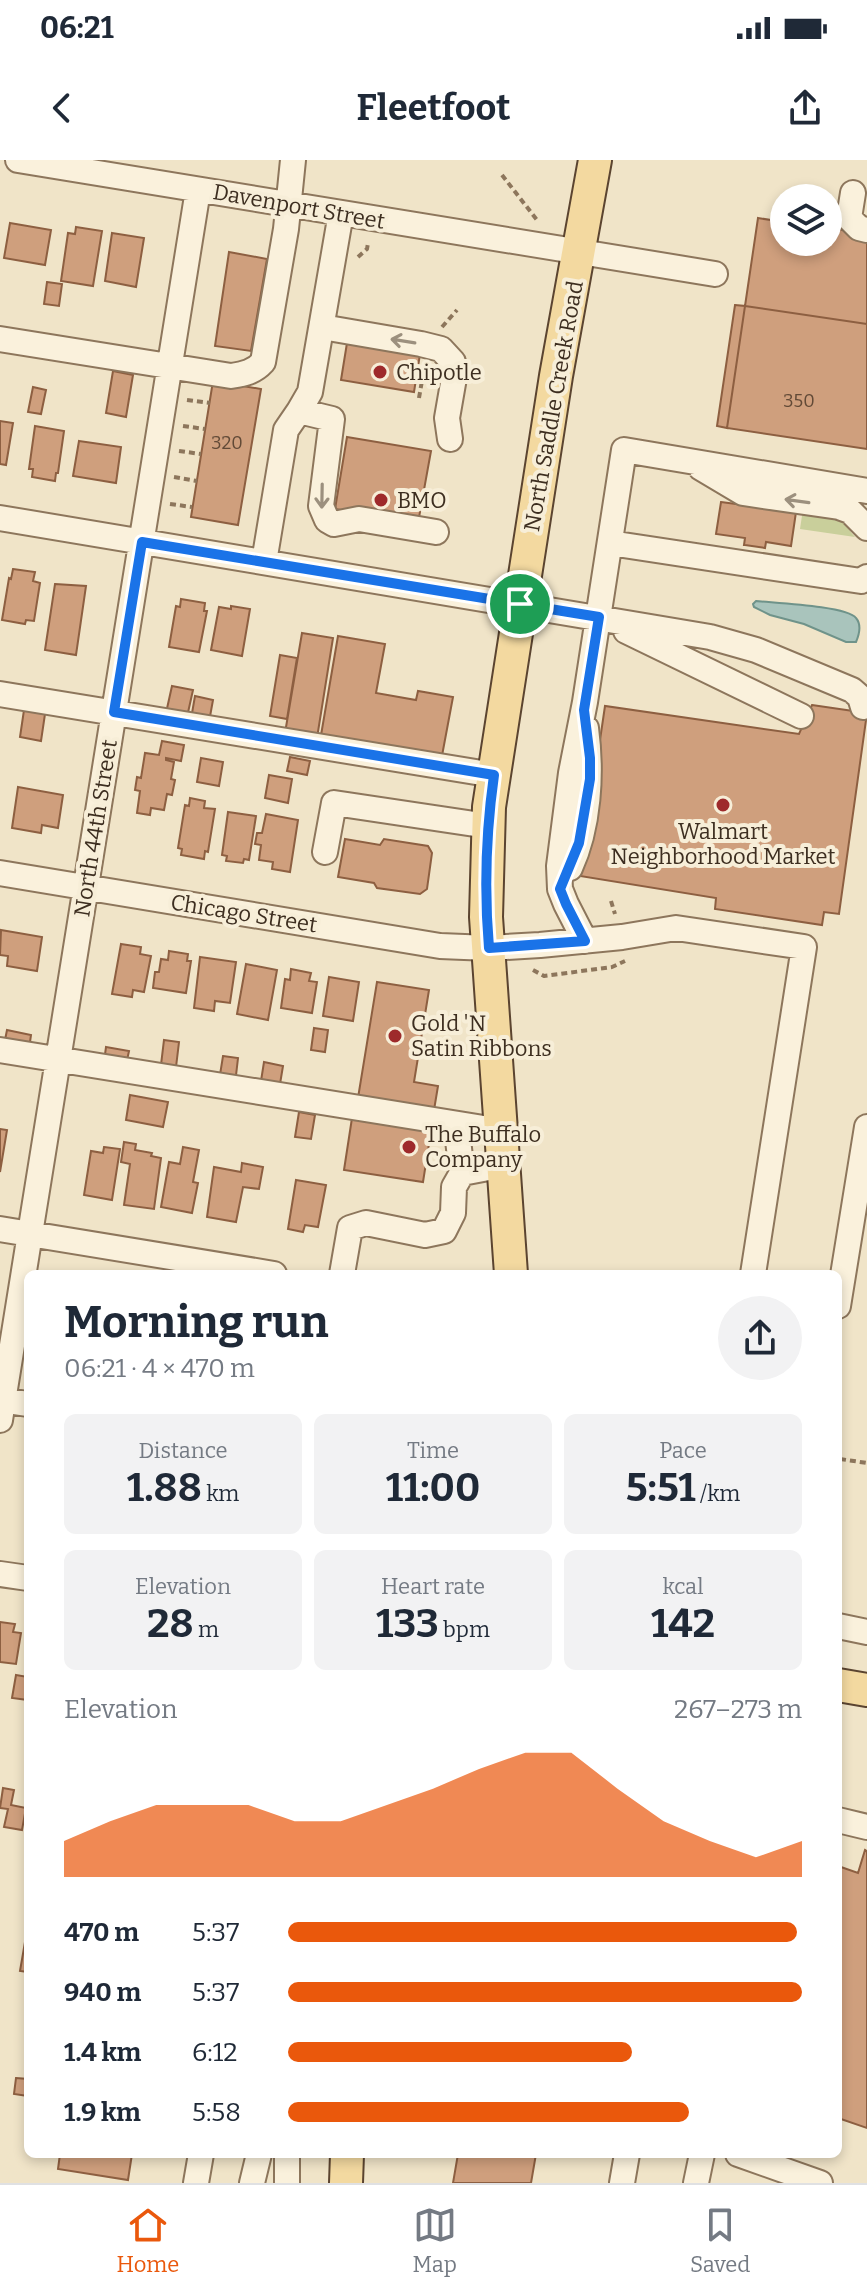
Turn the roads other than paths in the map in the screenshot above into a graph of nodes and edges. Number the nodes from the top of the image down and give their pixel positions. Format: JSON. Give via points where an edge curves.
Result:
{"nodes":[{"id":1,"x":18,"y":160,"type":"edge"},
{"id":2,"x":293,"y":160,"type":"edge"},
{"id":3,"x":595,"y":160,"type":"edge"},
{"id":4,"x":52,"y":163,"type":"edge"},
{"id":5,"x":198,"y":190,"type":"junction"},
{"id":6,"x":853,"y":193,"type":"dead end"},
{"id":7,"x":288,"y":205,"type":"junction"},
{"id":8,"x":341,"y":213,"type":"junction"},
{"id":9,"x":867,"y":230,"type":"edge"},
{"id":10,"x":579,"y":253,"type":"junction"},
{"id":11,"x":715,"y":274,"type":"dead end"},
{"id":12,"x":322,"y":327,"type":"junction"},
{"id":13,"x":0,"y":339,"type":"edge"},
{"id":14,"x":170,"y":367,"type":"junction"},
{"id":15,"x":299,"y":411,"type":"junction"},
{"id":16,"x":450,"y":439,"type":"dead end"},
{"id":17,"x":692,"y":462,"type":"junction"},
{"id":18,"x":867,"y":491,"type":"edge"},
{"id":19,"x":0,"y":518,"type":"edge"},
{"id":20,"x":867,"y":528,"type":"edge"},
{"id":21,"x":429,"y":531,"type":"dead end"},
{"id":22,"x":142,"y":542,"type":"junction"},
{"id":23,"x":610,"y":543,"type":"junction"},
{"id":24,"x":264,"y":562,"type":"junction"},
{"id":25,"x":867,"y":577,"type":"edge"},
{"id":26,"x":520,"y":604,"type":"junction"},
{"id":27,"x":599,"y":617,"type":"junction"},
{"id":28,"x":0,"y":694,"type":"edge"},
{"id":29,"x":863,"y":707,"type":"dead end"},
{"id":30,"x":114,"y":712,"type":"junction"},
{"id":31,"x":801,"y":716,"type":"dead end"},
{"id":32,"x":494,"y":775,"type":"junction"},
{"id":33,"x":488,"y":826,"type":"junction"},
{"id":34,"x":325,"y":852,"type":"dead end"},
{"id":35,"x":0,"y":873,"type":"edge"},
{"id":36,"x":85,"y":887,"type":"junction"},
{"id":37,"x":585,"y":941,"type":"junction"},
{"id":38,"x":489,"y":948,"type":"junction"},
{"id":39,"x":0,"y":1050,"type":"edge"},
{"id":40,"x":58,"y":1059,"type":"junction"},
{"id":41,"x":456,"y":1124,"type":"junction"},
{"id":42,"x":867,"y":1127,"type":"edge"},
{"id":43,"x":502,"y":1131,"type":"junction"},
{"id":44,"x":504,"y":1165,"type":"junction"},
{"id":45,"x":462,"y":1173,"type":"junction"},
{"id":46,"x":0,"y":1229,"type":"edge"},
{"id":47,"x":30,"y":1234,"type":"junction"},
{"id":48,"x":250,"y":1270,"type":"edge"},
{"id":49,"x":343,"y":1270,"type":"edge"},
{"id":50,"x":511,"y":1270,"type":"edge"},
{"id":51,"x":754,"y":1270,"type":"edge"},
{"id":52,"x":842,"y":1281,"type":"edge"},
{"id":53,"x":24,"y":1404,"type":"edge"},
{"id":54,"x":1,"y":1407,"type":"edge"},
{"id":55,"x":0,"y":1574,"type":"edge"},
{"id":56,"x":24,"y":1577,"type":"edge"},
{"id":57,"x":842,"y":1627,"type":"edge"},
{"id":58,"x":867,"y":1632,"type":"edge"},
{"id":59,"x":842,"y":1686,"type":"edge"},
{"id":60,"x":867,"y":1690,"type":"edge"},
{"id":61,"x":842,"y":1821,"type":"edge"},
{"id":62,"x":867,"y":1827,"type":"edge"},
{"id":63,"x":200,"y":2158,"type":"edge"},
{"id":64,"x":258,"y":2158,"type":"edge"},
{"id":65,"x":287,"y":2158,"type":"edge"},
{"id":66,"x":347,"y":2158,"type":"edge"},
{"id":67,"x":626,"y":2158,"type":"edge"},
{"id":68,"x":701,"y":2158,"type":"edge"},
{"id":69,"x":744,"y":2158,"type":"edge"},
{"id":70,"x":768,"y":2174,"type":"edge"},
{"id":71,"x":196,"y":2183,"type":"edge"},
{"id":72,"x":252,"y":2183,"type":"edge"},
{"id":73,"x":287,"y":2183,"type":"edge"},
{"id":74,"x":346,"y":2183,"type":"edge"},
{"id":75,"x":622,"y":2183,"type":"edge"},
{"id":76,"x":696,"y":2183,"type":"edge"},
{"id":77,"x":820,"y":2183,"type":"edge"}],
"edges":[{"from":1,"to":4,"type":"street","name":"Davenport Street"},
{"from":2,"to":7,"type":"street"},
{"from":3,"to":10,"type":"main road","name":"North Saddle Creek Road"},
{"from":4,"to":5,"type":"street","name":"Davenport Street"},
{"from":5,"to":7,"type":"street","name":"Davenport Street"},
{"from":5,"to":14,"type":"street","name":"North 44th Street"},
{"from":6,"to":9,"type":"street","via":[[849,218]]},
{"from":7,"to":8,"type":"street","name":"Davenport Street"},
{"from":7,"to":14,"type":"street","via":[[263,362],[246,374],[231,376]]},
{"from":8,"to":10,"type":"street","name":"Davenport Street"},
{"from":8,"to":12,"type":"street"},
{"from":10,"to":11,"type":"street","name":"Davenport Street"},
{"from":10,"to":26,"type":"main road","name":"North Saddle Creek Road"},
{"from":12,"to":15,"type":"street","via":[[310,392]]},
{"from":16,"to":12,"type":"street","one_way":true,"via":[[447,418],[455,372],[441,349]]},
{"from":13,"to":14,"type":"street"},
{"from":14,"to":22,"type":"street","name":"North 44th Street"},
{"from":15,"to":21,"type":"street","one_way":true,"via":[[332,419],[321,506],[327,520],[334,524],[359,519]]},
{"from":15,"to":24,"type":"street","via":[[286,430]]},
{"from":17,"to":18,"type":"street"},
{"from":20,"to":17,"type":"street","one_way":true,"via":[[839,507],[743,493]]},
{"from":17,"to":23,"type":"street","via":[[624,450]]},
{"from":19,"to":22,"type":"street"},
{"from":22,"to":24,"type":"street"},
{"from":22,"to":30,"type":"street","name":"North 44th Street"},
{"from":23,"to":25,"type":"street","via":[[861,581]]},
{"from":23,"to":27,"type":"street"},
{"from":24,"to":26,"type":"street"},
{"from":26,"to":27,"type":"street"},
{"from":26,"to":32,"type":"main road","name":"North Saddle Creek Road"},
{"from":27,"to":29,"type":"street","via":[[741,645],[852,690]]},
{"from":27,"to":31,"type":"street"},
{"from":27,"to":37,"type":"street","via":[[559,866],[560,889]]},
{"from":28,"to":30,"type":"street"},
{"from":30,"to":32,"type":"street"},
{"from":30,"to":36,"type":"street","name":"North 44th Street"},
{"from":32,"to":33,"type":"main road","name":"North Saddle Creek Road"},
{"from":33,"to":34,"type":"street","via":[[334,803]]},
{"from":33,"to":38,"type":"main road","name":"North Saddle Creek Road"},
{"from":35,"to":36,"type":"street","name":"Chicago Street"},
{"from":36,"to":38,"type":"street","name":"Chicago Street","via":[[430,944]]},
{"from":36,"to":40,"type":"street","name":"North 44th Street"},
{"from":37,"to":38,"type":"street","name":"Chicago Street"},
{"from":37,"to":51,"type":"street","name":"Chicago Street","via":[[676,928],[804,947]]},
{"from":38,"to":43,"type":"main road","name":"North Saddle Creek Road"},
{"from":39,"to":40,"type":"street"},
{"from":40,"to":41,"type":"street"},
{"from":40,"to":47,"type":"street","name":"North 44th Street"},
{"from":41,"to":43,"type":"street"},
{"from":41,"to":45,"type":"street"},
{"from":42,"to":52,"type":"street"},
{"from":43,"to":44,"type":"main road","name":"North Saddle Creek Road"},
{"from":44,"to":45,"type":"street"},
{"from":44,"to":50,"type":"main road","name":"North Saddle Creek Road"},
{"from":45,"to":49,"type":"street","via":[[444,1231],[425,1235],[366,1223],[350,1228]]},
{"from":46,"to":47,"type":"street"},
{"from":47,"to":48,"type":"street"},
{"from":47,"to":54,"type":"street","name":"North 44th Street"},
{"from":53,"to":54,"type":"street"},
{"from":55,"to":56,"type":"street"},
{"from":57,"to":58,"type":"street"},
{"from":59,"to":60,"type":"main road"},
{"from":61,"to":62,"type":"street"},
{"from":63,"to":71,"type":"street"},
{"from":64,"to":72,"type":"street"},
{"from":65,"to":73,"type":"street"},
{"from":66,"to":74,"type":"main road"},
{"from":67,"to":75,"type":"street"},
{"from":68,"to":76,"type":"street"},
{"from":69,"to":70,"type":"street"},
{"from":70,"to":77,"type":"street"}]}
